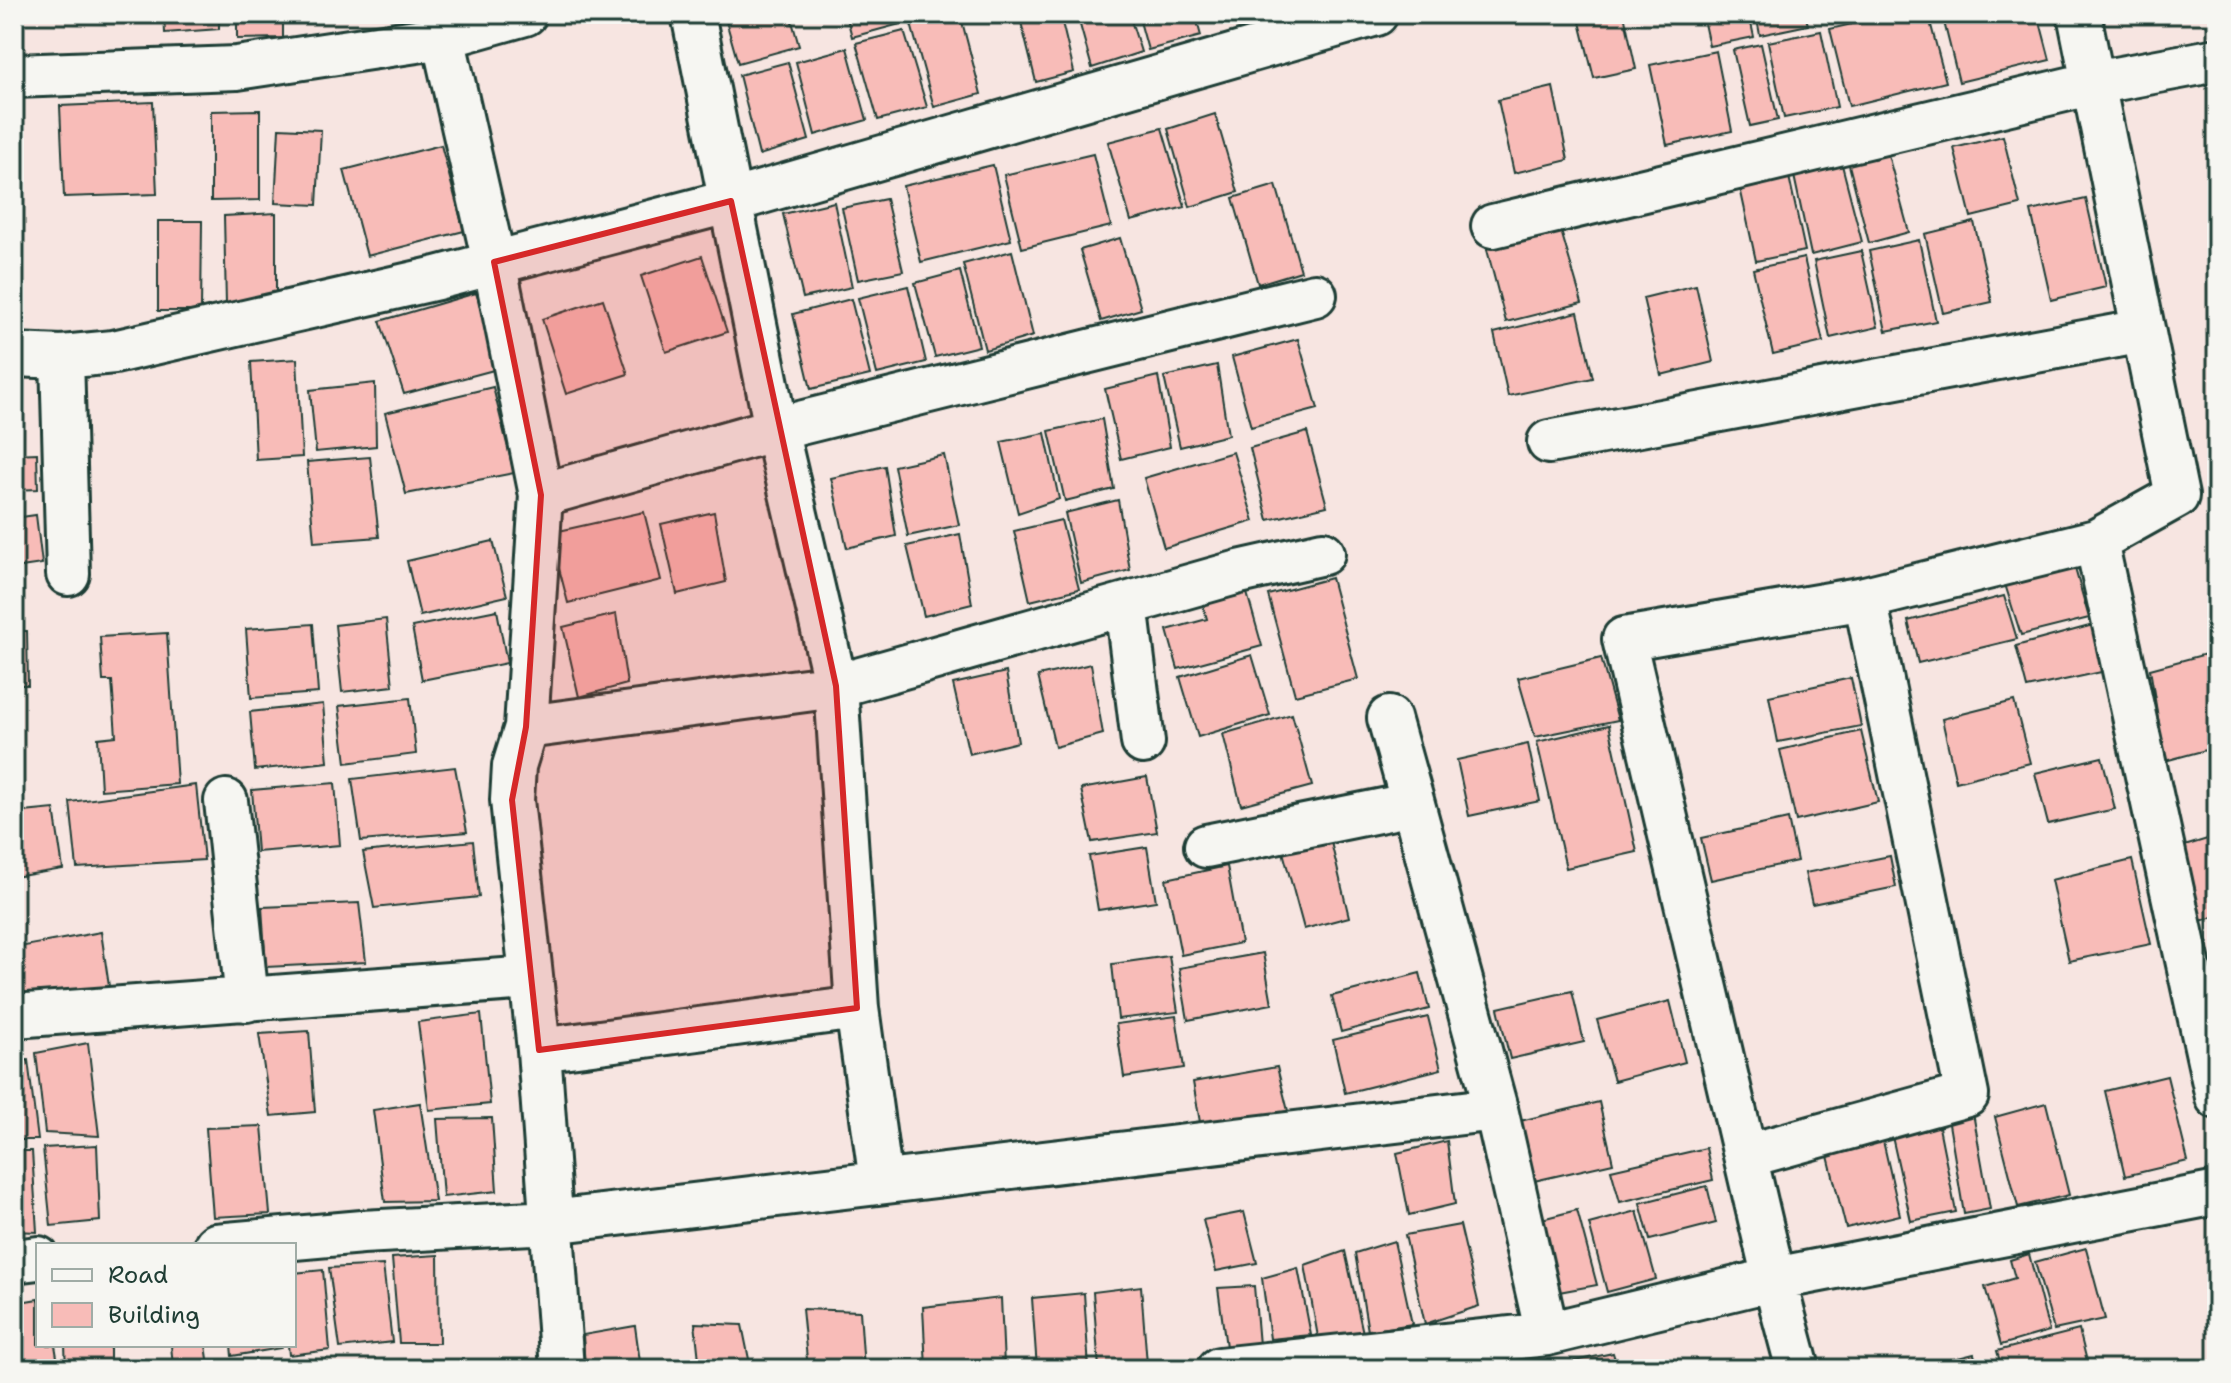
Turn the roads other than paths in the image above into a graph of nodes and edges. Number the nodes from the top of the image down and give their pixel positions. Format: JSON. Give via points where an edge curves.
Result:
{"nodes":[{"id":1,"x":525,"y":14,"type":"edge"},
{"id":2,"x":693,"y":14,"type":"edge"},
{"id":3,"x":1376,"y":14,"type":"edge"},
{"id":4,"x":2079,"y":14,"type":"edge"},
{"id":5,"x":443,"y":37,"type":"junction"},
{"id":6,"x":2217,"y":60,"type":"edge"},
{"id":7,"x":14,"y":76,"type":"edge"},
{"id":8,"x":2094,"y":83,"type":"junction"},
{"id":9,"x":731,"y":201,"type":"junction"},
{"id":10,"x":1493,"y":226,"type":"dead end"},
{"id":11,"x":494,"y":262,"type":"junction"},
{"id":12,"x":1315,"y":295,"type":"dead end"},
{"id":13,"x":2143,"y":331,"type":"junction"},
{"id":14,"x":14,"y":355,"type":"edge"},
{"id":15,"x":62,"y":357,"type":"junction"},
{"id":16,"x":776,"y":429,"type":"junction"},
{"id":17,"x":1549,"y":442,"type":"dead end"},
{"id":18,"x":541,"y":495,"type":"junction"},
{"id":19,"x":2096,"y":541,"type":"junction"},
{"id":20,"x":1323,"y":553,"type":"dead end"},
{"id":21,"x":68,"y":574,"type":"dead end"},
{"id":22,"x":1865,"y":598,"type":"junction"},
{"id":23,"x":1126,"y":604,"type":"junction"},
{"id":24,"x":836,"y":686,"type":"junction"},
{"id":25,"x":1389,"y":718,"type":"dead end"},
{"id":26,"x":526,"y":727,"type":"junction"},
{"id":27,"x":1143,"y":742,"type":"dead end"},
{"id":28,"x":226,"y":801,"type":"dead end"},
{"id":29,"x":1413,"y":804,"type":"junction"},
{"id":30,"x":1206,"y":846,"type":"dead end"},
{"id":31,"x":530,"y":978,"type":"junction"},
{"id":32,"x":247,"y":1000,"type":"junction"},
{"id":33,"x":857,"y":1008,"type":"junction"},
{"id":34,"x":14,"y":1016,"type":"edge"},
{"id":35,"x":539,"y":1050,"type":"junction"},
{"id":36,"x":2217,"y":1097,"type":"edge"},
{"id":37,"x":1496,"y":1109,"type":"junction"},
{"id":38,"x":1746,"y":1156,"type":"junction"},
{"id":39,"x":881,"y":1182,"type":"junction"},
{"id":40,"x":2217,"y":1193,"type":"edge"},
{"id":41,"x":551,"y":1222,"type":"junction"},
{"id":42,"x":238,"y":1243,"type":"edge"},
{"id":43,"x":36,"y":1258,"type":"edge"},
{"id":44,"x":14,"y":1261,"type":"edge"},
{"id":45,"x":1774,"y":1279,"type":"junction"},
{"id":46,"x":1547,"y":1334,"type":"junction"},
{"id":47,"x":562,"y":1369,"type":"edge"},
{"id":48,"x":1219,"y":1369,"type":"edge"},
{"id":49,"x":1798,"y":1369,"type":"edge"}],
"edges":[{"from":1,"to":5,"type":"street"},
{"from":2,"to":9,"type":"street"},
{"from":3,"to":9,"type":"street"},
{"from":4,"to":8,"type":"street"},
{"from":5,"to":7,"type":"street","via":[[237,68]]},
{"from":5,"to":11,"type":"street"},
{"from":6,"to":8,"type":"street"},
{"from":8,"to":10,"type":"street"},
{"from":8,"to":13,"type":"street"},
{"from":9,"to":11,"type":"street"},
{"from":9,"to":16,"type":"street"},
{"from":11,"to":15,"type":"street","via":[[114,352]]},
{"from":11,"to":18,"type":"street"},
{"from":12,"to":16,"type":"street"},
{"from":13,"to":17,"type":"street"},
{"from":13,"to":19,"type":"street","via":[[2177,496]]},
{"from":14,"to":15,"type":"street"},
{"from":15,"to":21,"type":"street"},
{"from":16,"to":18,"type":"street"},
{"from":16,"to":24,"type":"street"},
{"from":18,"to":26,"type":"street"},
{"from":19,"to":22,"type":"street"},
{"from":19,"to":36,"type":"street"},
{"from":20,"to":23,"type":"street"},
{"from":22,"to":38,"type":"street","via":[[1967,1095]]},
{"from":22,"to":38,"type":"street","via":[[1624,639]]},
{"from":23,"to":24,"type":"street"},
{"from":23,"to":27,"type":"street"},
{"from":24,"to":26,"type":"street"},
{"from":24,"to":33,"type":"street"},
{"from":25,"to":29,"type":"street"},
{"from":26,"to":31,"type":"street","via":[[514,766],[512,800]]},
{"from":28,"to":32,"type":"street"},
{"from":29,"to":30,"type":"street"},
{"from":29,"to":37,"type":"street"},
{"from":31,"to":32,"type":"street"},
{"from":31,"to":35,"type":"street"},
{"from":32,"to":34,"type":"street"},
{"from":33,"to":35,"type":"street"},
{"from":33,"to":39,"type":"street"},
{"from":35,"to":41,"type":"street"},
{"from":37,"to":39,"type":"street"},
{"from":37,"to":46,"type":"street"},
{"from":38,"to":45,"type":"street"},
{"from":39,"to":41,"type":"street"},
{"from":40,"to":45,"type":"street"},
{"from":41,"to":42,"type":"street"},
{"from":41,"to":47,"type":"street"},
{"from":43,"to":44,"type":"street"},
{"from":45,"to":46,"type":"street"},
{"from":45,"to":49,"type":"street"},
{"from":46,"to":48,"type":"street"}]}
